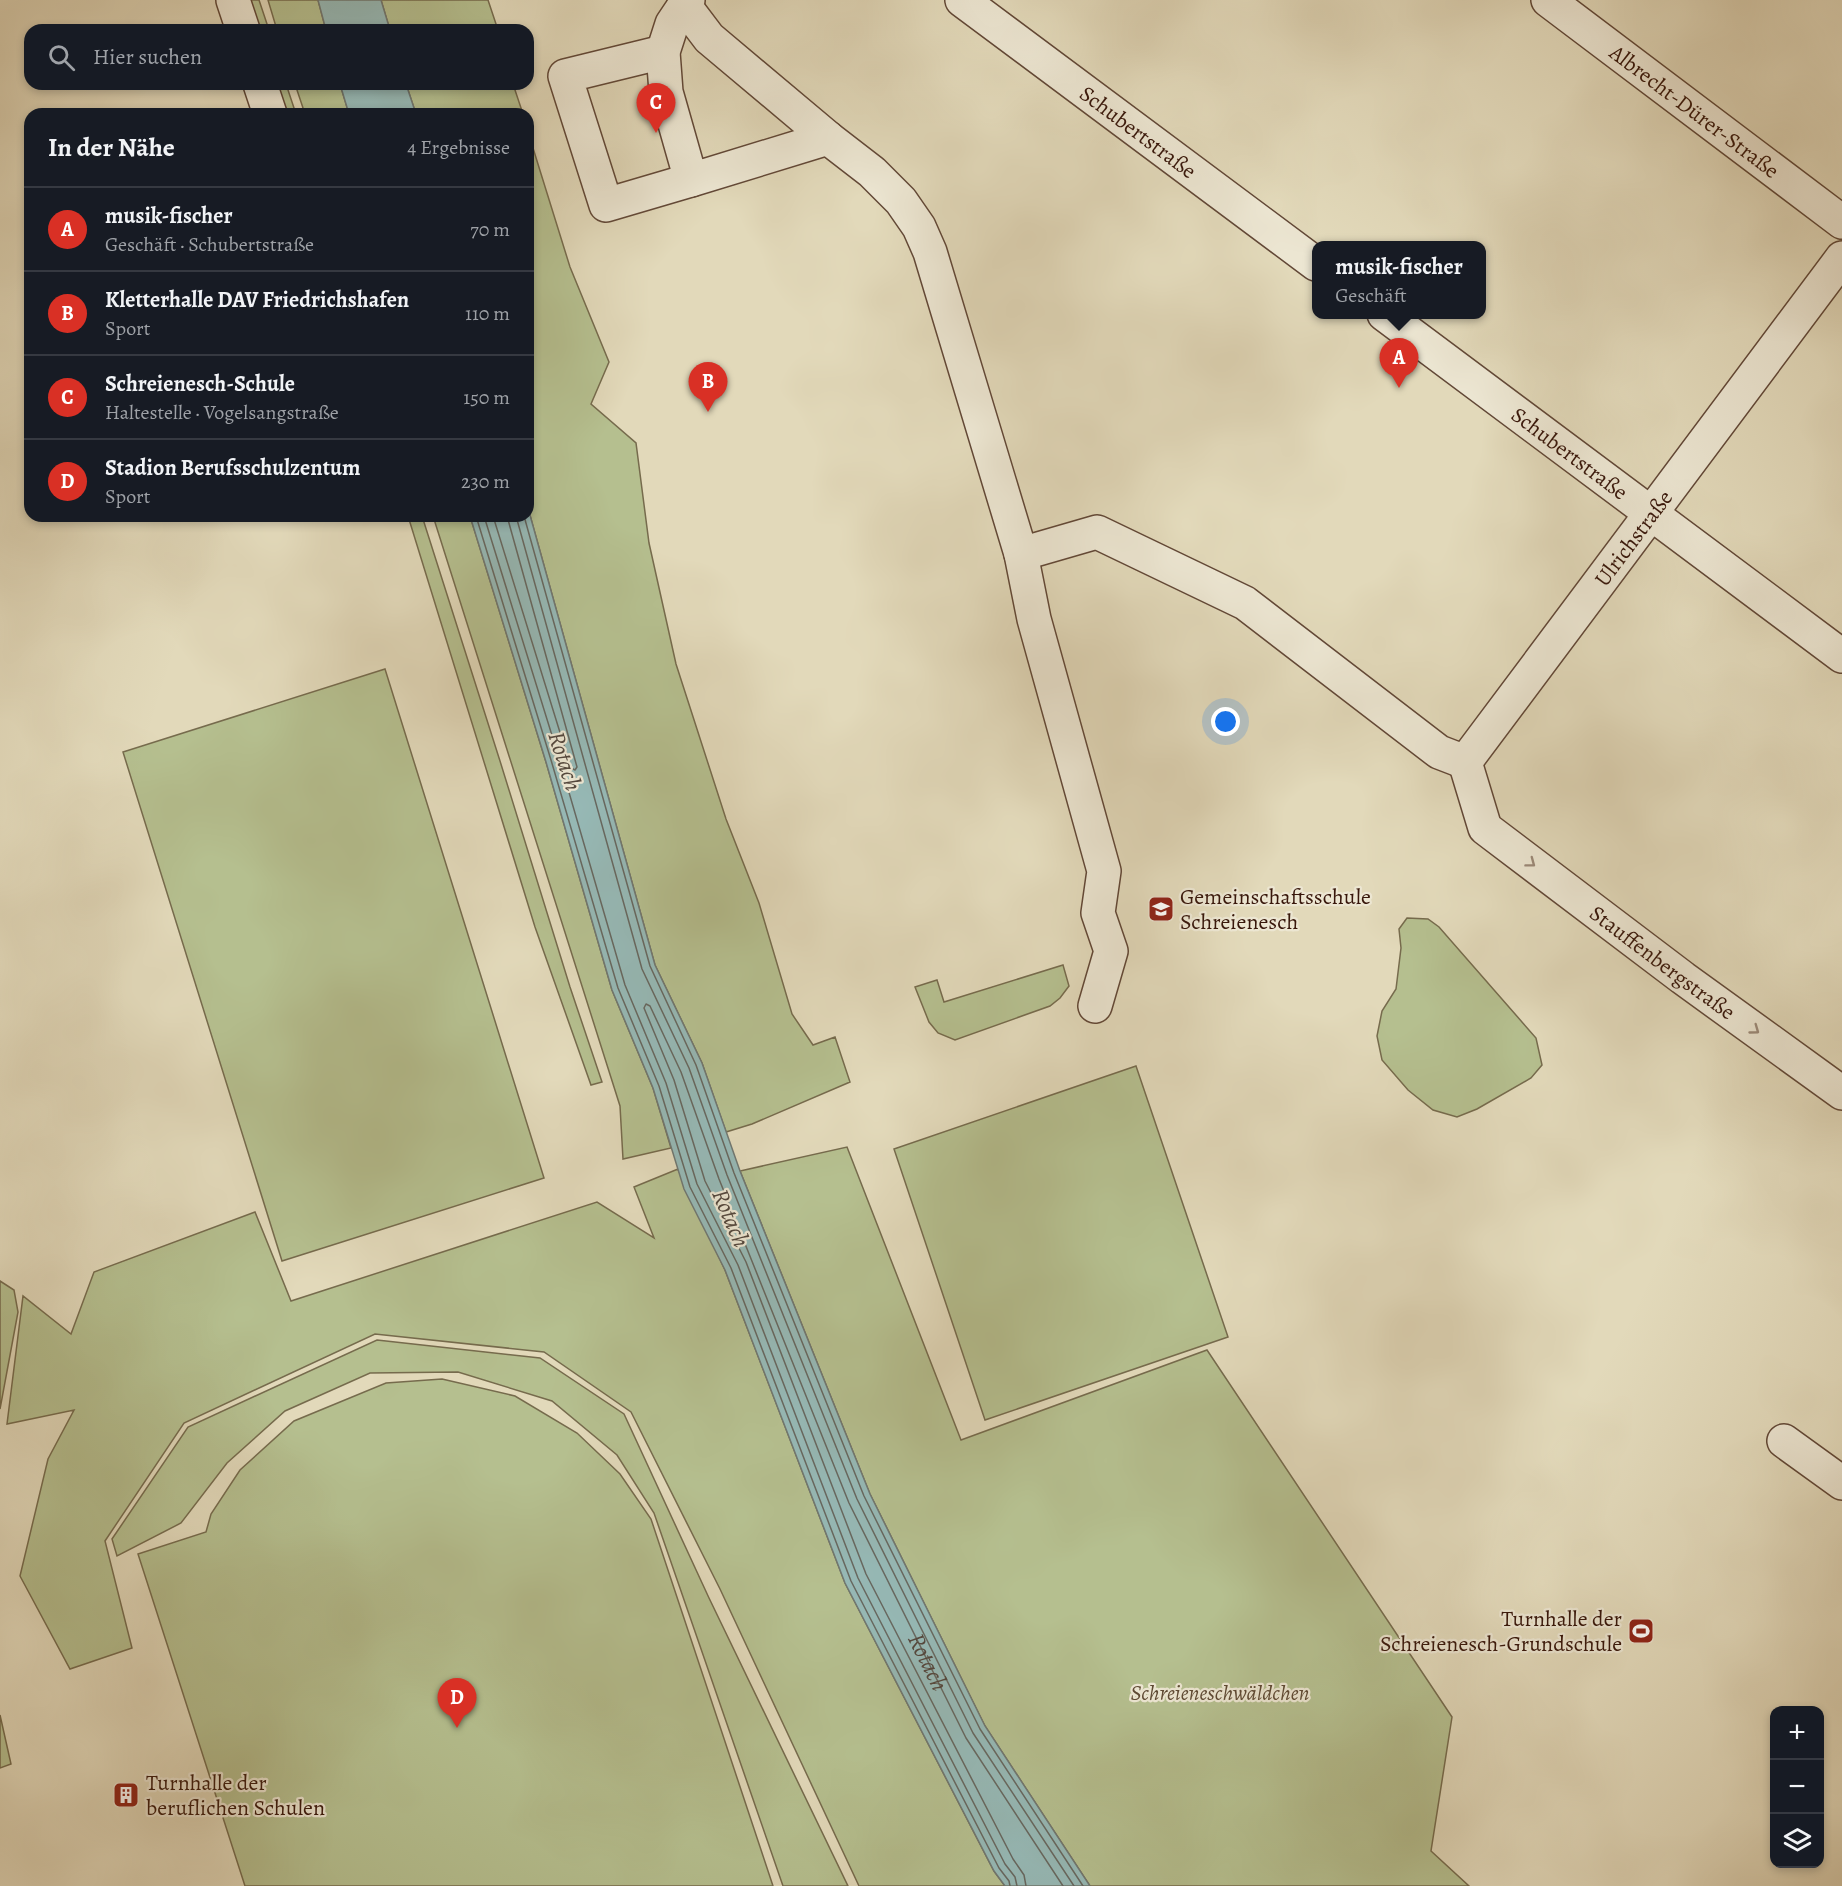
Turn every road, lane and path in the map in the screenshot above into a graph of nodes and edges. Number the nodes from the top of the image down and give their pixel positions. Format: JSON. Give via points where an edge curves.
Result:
{"nodes":[{"id":1,"x":233,"y":0,"type":"edge"},
{"id":2,"x":962,"y":0,"type":"edge"},
{"id":3,"x":1548,"y":0,"type":"edge"},
{"id":4,"x":677,"y":20,"type":"edge"},
{"id":5,"x":241,"y":24,"type":"edge"},
{"id":6,"x":262,"y":90,"type":"edge"},
{"id":7,"x":268,"y":108,"type":"edge"},
{"id":8,"x":828,"y":138,"type":"junction"},
{"id":9,"x":691,"y":180,"type":"junction"},
{"id":10,"x":1842,"y":222,"type":"edge"},
{"id":11,"x":1842,"y":258,"type":"edge"},
{"id":12,"x":1312,"y":260,"type":"edge"},
{"id":13,"x":1389,"y":319,"type":"edge"},
{"id":14,"x":1651,"y":514,"type":"junction"},
{"id":15,"x":1021,"y":554,"type":"junction"},
{"id":16,"x":1842,"y":656,"type":"edge"},
{"id":17,"x":1465,"y":762,"type":"junction"},
{"id":18,"x":1095,"y":1006,"type":"dead end"},
{"id":19,"x":1842,"y":1093,"type":"edge"},
{"id":20,"x":1784,"y":1441,"type":"dead end"},
{"id":21,"x":1842,"y":1483,"type":"edge"}],
"edges":[{"from":1,"to":5,"type":"street"},
{"from":2,"to":12,"type":"street","name":"Schubertstraße"},
{"from":3,"to":10,"type":"street","name":"Albrecht-Dürer-Straße"},
{"from":4,"to":8,"type":"street","via":[[709,38]]},
{"from":4,"to":9,"type":"street","via":[[666,92]]},
{"from":4,"to":9,"type":"street","via":[[565,76],[606,205]]},
{"from":6,"to":7,"type":"street"},
{"from":8,"to":9,"type":"street"},
{"from":8,"to":15,"type":"street","via":[[872,172],[901,201],[919,227],[930,252]]},
{"from":11,"to":14,"type":"street","name":"Ulrichstraße"},
{"from":13,"to":14,"type":"street","name":"Schubertstraße"},
{"from":14,"to":16,"type":"street","name":"Schubertstraße"},
{"from":14,"to":17,"type":"street","name":"Ulrichstraße"},
{"from":15,"to":17,"type":"street","via":[[1097,532],[1245,603],[1439,752]]},
{"from":15,"to":18,"type":"street","via":[[1036,629],[1104,871],[1098,913],[1111,951]]},
{"from":17,"to":19,"type":"street","name":"Stauffenbergstraße","one_way":true,"via":[[1485,828]]},
{"from":20,"to":21,"type":"street"}]}
